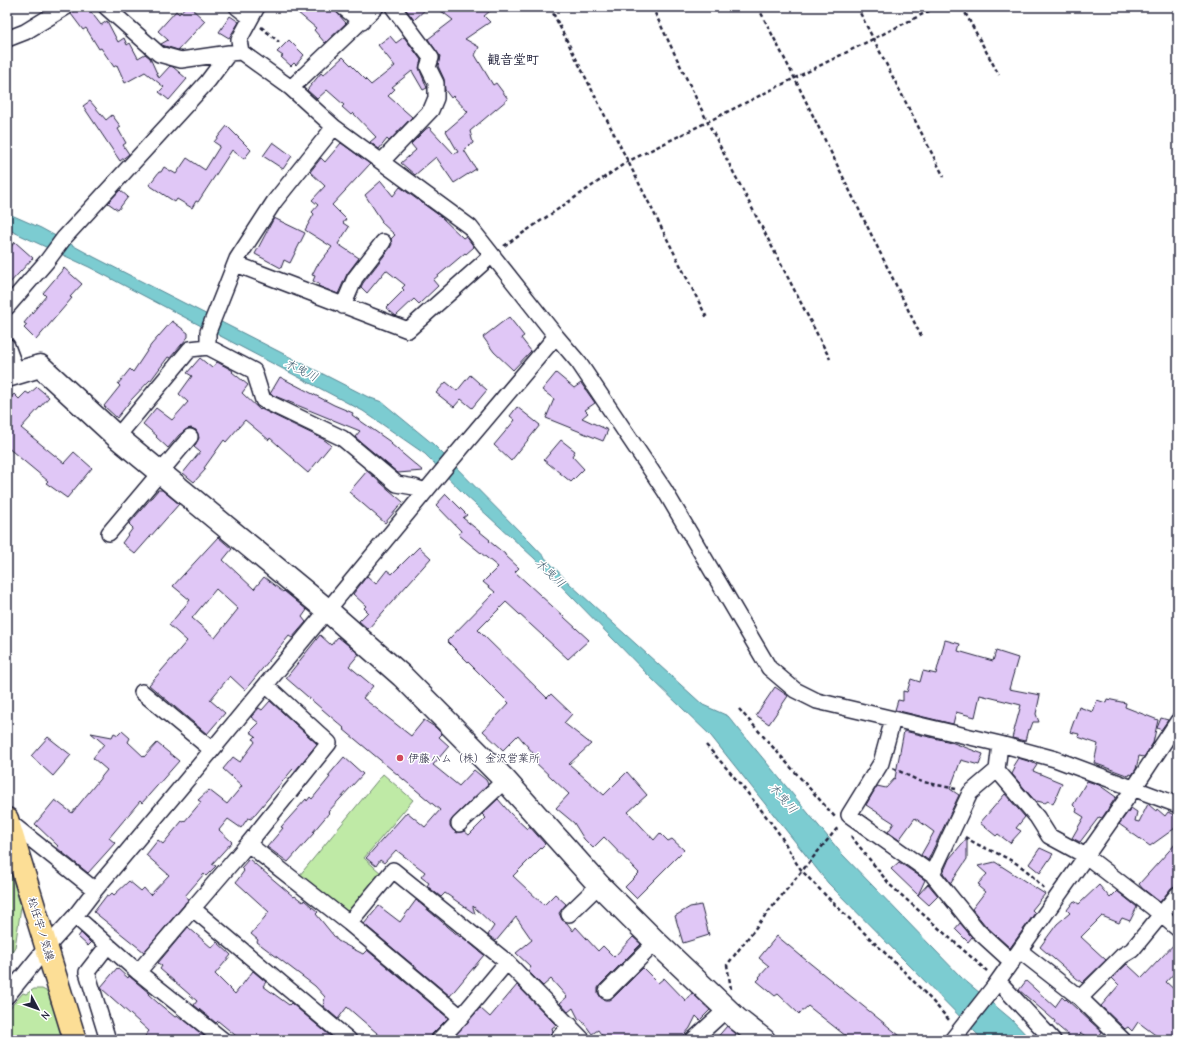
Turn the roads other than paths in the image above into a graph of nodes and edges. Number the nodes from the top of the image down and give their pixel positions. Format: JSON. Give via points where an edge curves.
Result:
{"nodes":[{"id":1,"x":66,"y":7,"type":"edge"},
{"id":2,"x":106,"y":7,"type":"edge"},
{"id":3,"x":237,"y":7,"type":"edge"},
{"id":4,"x":343,"y":7,"type":"edge"},
{"id":5,"x":376,"y":7,"type":"edge"},
{"id":6,"x":393,"y":7,"type":"edge"},
{"id":7,"x":254,"y":12,"type":"edge"},
{"id":8,"x":362,"y":22,"type":"junction"},
{"id":9,"x":7,"y":39,"type":"edge"},
{"id":10,"x":235,"y":53,"type":"junction"},
{"id":11,"x":291,"y":88,"type":"junction"},
{"id":12,"x":334,"y":126,"type":"junction"},
{"id":13,"x":382,"y":161,"type":"junction"},
{"id":14,"x":383,"y":242,"type":"dead end"},
{"id":15,"x":492,"y":255,"type":"junction"},
{"id":16,"x":236,"y":264,"type":"junction"},
{"id":17,"x":343,"y":306,"type":"junction"},
{"id":18,"x":7,"y":307,"type":"edge"},
{"id":19,"x":556,"y":336,"type":"junction"},
{"id":20,"x":208,"y":340,"type":"junction"},
{"id":21,"x":7,"y":346,"type":"edge"},
{"id":22,"x":12,"y":374,"type":"edge"},
{"id":23,"x":190,"y":436,"type":"dead end"},
{"id":24,"x":117,"y":437,"type":"junction"},
{"id":25,"x":160,"y":472,"type":"junction"},
{"id":26,"x":425,"y":491,"type":"junction"},
{"id":27,"x":109,"y":533,"type":"dead end"},
{"id":28,"x":327,"y":610,"type":"junction"},
{"id":29,"x":266,"y":685,"type":"junction"},
{"id":30,"x":142,"y":692,"type":"dead end"},
{"id":31,"x":893,"y":719,"type":"junction"},
{"id":32,"x":1178,"y":721,"type":"edge"},
{"id":33,"x":1000,"y":744,"type":"junction"},
{"id":34,"x":212,"y":750,"type":"junction"},
{"id":35,"x":997,"y":770,"type":"junction"},
{"id":36,"x":505,"y":780,"type":"junction"},
{"id":37,"x":1134,"y":788,"type":"junction"},
{"id":38,"x":1178,"y":805,"type":"edge"},
{"id":39,"x":7,"y":820,"type":"edge"},
{"id":40,"x":459,"y":824,"type":"dead end"},
{"id":41,"x":248,"y":844,"type":"junction"},
{"id":42,"x":1086,"y":856,"type":"junction"},
{"id":43,"x":932,"y":874,"type":"junction"},
{"id":44,"x":599,"y":885,"type":"junction"},
{"id":45,"x":95,"y":890,"type":"junction"},
{"id":46,"x":1178,"y":894,"type":"edge"},
{"id":47,"x":192,"y":908,"type":"junction"},
{"id":48,"x":568,"y":914,"type":"dead end"},
{"id":49,"x":1161,"y":915,"type":"junction"},
{"id":50,"x":75,"y":916,"type":"junction"},
{"id":51,"x":349,"y":923,"type":"junction"},
{"id":52,"x":1178,"y":929,"type":"edge"},
{"id":53,"x":656,"y":942,"type":"junction"},
{"id":54,"x":108,"y":945,"type":"junction"},
{"id":55,"x":46,"y":948,"type":"junction"},
{"id":56,"x":1016,"y":956,"type":"junction"},
{"id":57,"x":507,"y":962,"type":"junction"},
{"id":58,"x":138,"y":972,"type":"junction"},
{"id":59,"x":996,"y":984,"type":"junction"},
{"id":60,"x":607,"y":991,"type":"dead end"},
{"id":61,"x":7,"y":996,"type":"edge"},
{"id":62,"x":1080,"y":998,"type":"junction"},
{"id":63,"x":732,"y":1014,"type":"junction"},
{"id":64,"x":461,"y":1017,"type":"junction"},
{"id":65,"x":570,"y":1025,"type":"junction"},
{"id":66,"x":957,"y":1033,"type":"edge"},
{"id":67,"x":759,"y":1039,"type":"edge"},
{"id":68,"x":75,"y":1040,"type":"edge"},
{"id":69,"x":108,"y":1040,"type":"edge"},
{"id":70,"x":223,"y":1040,"type":"edge"},
{"id":71,"x":350,"y":1040,"type":"edge"},
{"id":72,"x":440,"y":1040,"type":"edge"},
{"id":73,"x":557,"y":1040,"type":"edge"},
{"id":74,"x":583,"y":1040,"type":"edge"},
{"id":75,"x":693,"y":1040,"type":"edge"},
{"id":76,"x":1052,"y":1040,"type":"edge"},
{"id":77,"x":1123,"y":1040,"type":"edge"}],
"edges":[{"from":1,"to":9,"type":"street","via":[[25,32]]},
{"from":2,"to":10,"type":"street","via":[[159,54],[182,60]]},
{"from":3,"to":7,"type":"street"},
{"from":4,"to":8,"type":"street"},
{"from":5,"to":8,"type":"street"},
{"from":6,"to":13,"type":"street","via":[[431,58],[428,67],[436,83],[436,98],[431,110]]},
{"from":7,"to":10,"type":"street"},
{"from":8,"to":11,"type":"street"},
{"from":10,"to":11,"type":"street"},
{"from":10,"to":18,"type":"street","via":[[64,238]]},
{"from":11,"to":12,"type":"street"},
{"from":12,"to":13,"type":"street"},
{"from":12,"to":16,"type":"street","via":[[274,202]]},
{"from":13,"to":15,"type":"street","via":[[470,227]]},
{"from":14,"to":17,"type":"street","via":[[355,278]]},
{"from":15,"to":17,"type":"street","via":[[408,330]]},
{"from":15,"to":19,"type":"street"},
{"from":16,"to":17,"type":"street"},
{"from":16,"to":20,"type":"street","via":[[215,315]]},
{"from":19,"to":26,"type":"street"},
{"from":19,"to":31,"type":"street","via":[[579,362],[665,491],[769,668],[795,690],[817,701]]},
{"from":20,"to":24,"type":"street","via":[[190,349]]},
{"from":20,"to":26,"type":"street","via":[[254,371],[263,400],[342,438],[397,484]]},
{"from":21,"to":22,"type":"street"},
{"from":22,"to":24,"type":"street","via":[[40,366]]},
{"from":23,"to":25,"type":"street"},
{"from":24,"to":25,"type":"street"},
{"from":25,"to":27,"type":"street"},
{"from":25,"to":28,"type":"street"},
{"from":26,"to":28,"type":"street"},
{"from":28,"to":29,"type":"street"},
{"from":28,"to":36,"type":"street","via":[[402,676]]},
{"from":29,"to":34,"type":"street"},
{"from":29,"to":41,"type":"street","via":[[329,743]]},
{"from":30,"to":34,"type":"street"},
{"from":31,"to":33,"type":"street"},
{"from":31,"to":43,"type":"street","via":[[881,763],[849,815]]},
{"from":32,"to":37,"type":"street"},
{"from":33,"to":35,"type":"street"},
{"from":33,"to":37,"type":"street","via":[[1055,759]]},
{"from":34,"to":45,"type":"street"},
{"from":35,"to":42,"type":"street","via":[[1037,817],[1049,836]]},
{"from":35,"to":43,"type":"street","via":[[970,793]]},
{"from":36,"to":40,"type":"street"},
{"from":36,"to":44,"type":"street"},
{"from":37,"to":38,"type":"street"},
{"from":37,"to":42,"type":"street"},
{"from":39,"to":45,"type":"street"},
{"from":39,"to":55,"type":"main road","name":"松任宇ノ気線"},
{"from":41,"to":47,"type":"street"},
{"from":41,"to":51,"type":"street"},
{"from":42,"to":49,"type":"street"},
{"from":42,"to":56,"type":"street"},
{"from":43,"to":56,"type":"street","via":[[978,931]]},
{"from":44,"to":48,"type":"street"},
{"from":44,"to":53,"type":"street"},
{"from":45,"to":50,"type":"street"},
{"from":46,"to":49,"type":"street"},
{"from":47,"to":58,"type":"street"},
{"from":47,"to":71,"type":"street"},
{"from":49,"to":52,"type":"street"},
{"from":49,"to":62,"type":"street","via":[[1132,950],[1122,956]]},
{"from":50,"to":54,"type":"street"},
{"from":50,"to":55,"type":"street"},
{"from":51,"to":57,"type":"street","via":[[393,870]]},
{"from":51,"to":64,"type":"street"},
{"from":53,"to":60,"type":"street"},
{"from":53,"to":63,"type":"street"},
{"from":54,"to":58,"type":"street"},
{"from":54,"to":69,"type":"street","via":[[87,972]]},
{"from":55,"to":61,"type":"street"},
{"from":55,"to":68,"type":"main road","name":"松任宇ノ気線"},
{"from":56,"to":59,"type":"street"},
{"from":56,"to":62,"type":"street"},
{"from":57,"to":64,"type":"street"},
{"from":57,"to":65,"type":"street"},
{"from":58,"to":70,"type":"street"},
{"from":59,"to":66,"type":"street"},
{"from":59,"to":76,"type":"street"},
{"from":62,"to":77,"type":"street"},
{"from":63,"to":67,"type":"street"},
{"from":63,"to":75,"type":"street"},
{"from":64,"to":72,"type":"street"},
{"from":65,"to":73,"type":"street"},
{"from":65,"to":74,"type":"street"}]}
